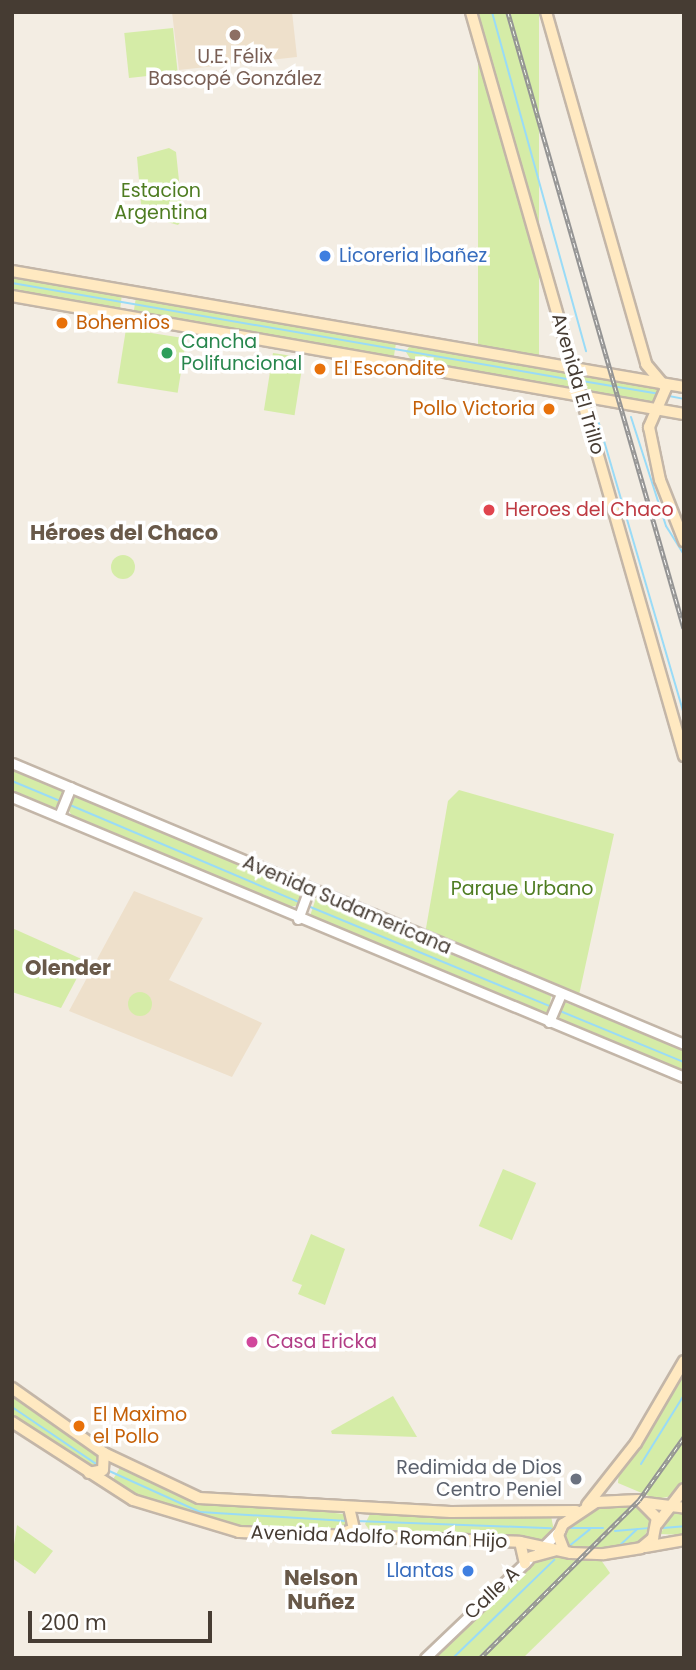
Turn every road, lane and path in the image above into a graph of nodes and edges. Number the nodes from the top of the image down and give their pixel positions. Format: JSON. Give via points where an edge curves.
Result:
{"nodes":[{"id":1,"x":471,"y":12,"type":"edge"},
{"id":2,"x":546,"y":12,"type":"edge"},
{"id":3,"x":12,"y":271,"type":"edge"},
{"id":4,"x":12,"y":296,"type":"edge"},
{"id":5,"x":567,"y":349,"type":"junction"},
{"id":6,"x":553,"y":363,"type":"junction"},
{"id":7,"x":573,"y":370,"type":"junction"},
{"id":8,"x":665,"y":385,"type":"junction"},
{"id":9,"x":684,"y":387,"type":"edge"},
{"id":10,"x":579,"y":392,"type":"junction"},
{"id":11,"x":660,"y":406,"type":"junction"},
{"id":12,"x":684,"y":414,"type":"edge"},
{"id":13,"x":684,"y":541,"type":"edge"},
{"id":14,"x":684,"y":756,"type":"edge"},
{"id":15,"x":12,"y":763,"type":"edge"},
{"id":16,"x":71,"y":788,"type":"junction"},
{"id":17,"x":12,"y":797,"type":"edge"},
{"id":18,"x":59,"y":816,"type":"junction"},
{"id":19,"x":309,"y":889,"type":"junction"},
{"id":20,"x":298,"y":919,"type":"junction"},
{"id":21,"x":561,"y":994,"type":"junction"},
{"id":22,"x":548,"y":1022,"type":"junction"},
{"id":23,"x":684,"y":1044,"type":"edge"},
{"id":24,"x":684,"y":1077,"type":"edge"},
{"id":25,"x":684,"y":1361,"type":"edge"},
{"id":26,"x":12,"y":1388,"type":"edge"},
{"id":27,"x":12,"y":1422,"type":"edge"},
{"id":28,"x":105,"y":1454,"type":"junction"},
{"id":29,"x":69,"y":1463,"type":"junction"},
{"id":30,"x":122,"y":1463,"type":"junction"},
{"id":31,"x":109,"y":1486,"type":"junction"},
{"id":32,"x":684,"y":1489,"type":"edge"},
{"id":33,"x":646,"y":1502,"type":"junction"},
{"id":34,"x":671,"y":1507,"type":"junction"},
{"id":35,"x":581,"y":1508,"type":"junction"},
{"id":36,"x":684,"y":1508,"type":"edge"},
{"id":37,"x":357,"y":1510,"type":"junction"},
{"id":38,"x":657,"y":1526,"type":"junction"},
{"id":39,"x":560,"y":1530,"type":"junction"},
{"id":40,"x":360,"y":1535,"type":"junction"},
{"id":41,"x":274,"y":1536,"type":"junction"},
{"id":42,"x":684,"y":1540,"type":"edge"},
{"id":43,"x":520,"y":1542,"type":"junction"},
{"id":44,"x":544,"y":1546,"type":"junction"},
{"id":45,"x":641,"y":1548,"type":"junction"},
{"id":46,"x":562,"y":1550,"type":"junction"},
{"id":47,"x":528,"y":1560,"type":"junction"},
{"id":48,"x":425,"y":1658,"type":"edge"}],
"edges":[{"from":1,"to":5,"type":"main road","name":"Avenida El Trillo"},
{"from":2,"to":8,"type":"main road","via":[[646,364]]},
{"from":3,"to":6,"type":"main road"},
{"from":4,"to":10,"type":"main road"},
{"from":5,"to":6,"type":"main road"},
{"from":5,"to":7,"type":"main road","name":"Avenida El Trillo"},
{"from":6,"to":7,"type":"main road"},
{"from":7,"to":8,"type":"main road"},
{"from":7,"to":10,"type":"main road","name":"Avenida El Trillo"},
{"from":8,"to":9,"type":"main road"},
{"from":8,"to":11,"type":"main road"},
{"from":10,"to":11,"type":"main road"},
{"from":10,"to":14,"type":"main road","name":"Avenida El Trillo"},
{"from":11,"to":12,"type":"main road"},
{"from":11,"to":13,"type":"main road","via":[[649,427],[657,468]]},
{"from":15,"to":16,"type":"street","name":"Avenida Sudamericana"},
{"from":16,"to":18,"type":"street"},
{"from":16,"to":19,"type":"street","name":"Avenida Sudamericana"},
{"from":17,"to":18,"type":"street","name":"Avenida Sudamericana"},
{"from":18,"to":20,"type":"street","name":"Avenida Sudamericana"},
{"from":19,"to":20,"type":"street"},
{"from":19,"to":21,"type":"street","name":"Avenida Sudamericana"},
{"from":20,"to":22,"type":"street","name":"Avenida Sudamericana"},
{"from":21,"to":22,"type":"street"},
{"from":21,"to":23,"type":"street","name":"Avenida Sudamericana"},
{"from":22,"to":24,"type":"street","name":"Avenida Sudamericana"},
{"from":25,"to":35,"type":"main road","via":[[636,1443]]},
{"from":26,"to":28,"type":"main road","name":"Avenida Adolfo Román Hijo"},
{"from":27,"to":29,"type":"main road","name":"Avenida Adolfo Román Hijo"},
{"from":28,"to":29,"type":"main road","via":[[98,1474]]},
{"from":28,"to":30,"type":"main road","name":"Avenida Adolfo Román Hijo"},
{"from":29,"to":31,"type":"main road","name":"Avenida Adolfo Román Hijo"},
{"from":30,"to":31,"type":"main road","via":[[109,1470]]},
{"from":30,"to":37,"type":"main road","name":"Avenida Adolfo Román Hijo","via":[[199,1498]]},
{"from":31,"to":41,"type":"main road","name":"Avenida Adolfo Román Hijo","via":[[179,1517]]},
{"from":32,"to":34,"type":"main road"},
{"from":33,"to":34,"type":"main road","name":"Avenida Adolfo Román Hijo"},
{"from":33,"to":35,"type":"main road","name":"Avenida Adolfo Román Hijo","via":[[629,1499]]},
{"from":33,"to":38,"type":"main road"},
{"from":34,"to":36,"type":"main road","name":"Avenida Adolfo Román Hijo"},
{"from":34,"to":38,"type":"main road"},
{"from":35,"to":37,"type":"main road","name":"Avenida Adolfo Román Hijo"},
{"from":35,"to":39,"type":"main road"},
{"from":37,"to":40,"type":"main road"},
{"from":38,"to":45,"type":"main road"},
{"from":39,"to":44,"type":"street","name":"Calle A"},
{"from":39,"to":46,"type":"main road"},
{"from":40,"to":41,"type":"main road"},
{"from":40,"to":41,"type":"main road","name":"Avenida Adolfo Román Hijo"},
{"from":40,"to":43,"type":"main road","name":"Avenida Adolfo Román Hijo"},
{"from":42,"to":45,"type":"main road"},
{"from":43,"to":44,"type":"main road","name":"Avenida Adolfo Román Hijo"},
{"from":43,"to":47,"type":"main road"},
{"from":44,"to":46,"type":"main road","name":"Avenida Adolfo Román Hijo"},
{"from":44,"to":47,"type":"street","name":"Calle A"},
{"from":45,"to":46,"type":"main road","via":[[604,1554]]},
{"from":46,"to":47,"type":"main road"},
{"from":47,"to":48,"type":"street","name":"Calle A"}]}
